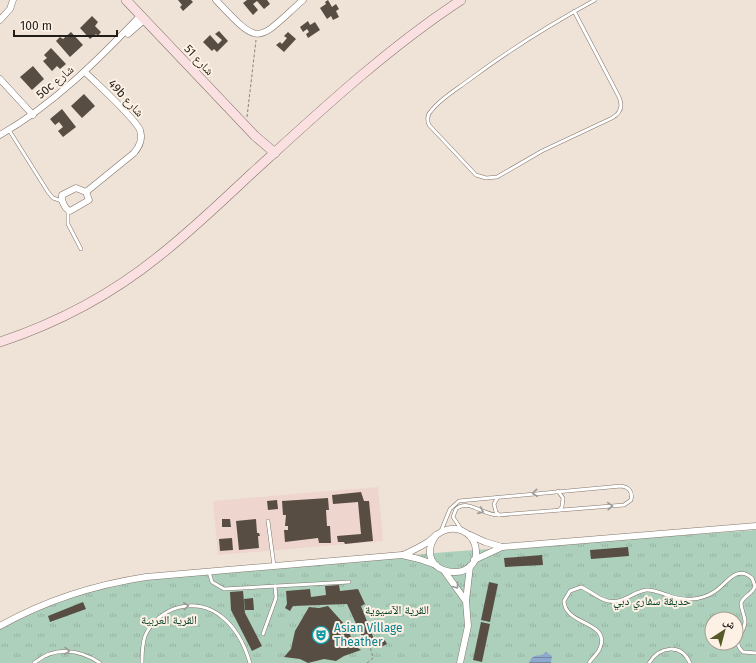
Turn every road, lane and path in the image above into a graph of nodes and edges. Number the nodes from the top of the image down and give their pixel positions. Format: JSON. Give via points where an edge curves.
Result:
{"nodes":[{"id":1,"x":13,"y":0,"type":"edge"},
{"id":2,"x":126,"y":0,"type":"edge"},
{"id":3,"x":216,"y":0,"type":"edge"},
{"id":4,"x":303,"y":0,"type":"edge"},
{"id":5,"x":461,"y":0,"type":"edge"},
{"id":6,"x":595,"y":0,"type":"edge"},
{"id":7,"x":574,"y":11,"type":"junction"},
{"id":8,"x":142,"y":18,"type":"junction"},
{"id":9,"x":0,"y":20,"type":"edge"},
{"id":10,"x":256,"y":35,"type":"junction"},
{"id":11,"x":85,"y":72,"type":"junction"},
{"id":12,"x":0,"y":80,"type":"edge"},
{"id":13,"x":33,"y":115,"type":"junction"},
{"id":14,"x":246,"y":127,"type":"junction"},
{"id":15,"x":9,"y":130,"type":"junction"},
{"id":16,"x":0,"y":135,"type":"edge"},
{"id":17,"x":273,"y":155,"type":"junction"},
{"id":18,"x":86,"y":192,"type":"junction"},
{"id":19,"x":62,"y":201,"type":"junction"},
{"id":20,"x":68,"y":210,"type":"junction"},
{"id":21,"x":81,"y":249,"type":"dead end"},
{"id":22,"x":0,"y":342,"type":"edge"},
{"id":23,"x":558,"y":491,"type":"junction"},
{"id":24,"x":498,"y":497,"type":"junction"},
{"id":25,"x":559,"y":510,"type":"junction"},
{"id":26,"x":499,"y":515,"type":"junction"},
{"id":27,"x":268,"y":521,"type":"dead end"},
{"id":28,"x":756,"y":526,"type":"edge"},
{"id":29,"x":462,"y":530,"type":"junction"},
{"id":30,"x":438,"y":534,"type":"junction"},
{"id":31,"x":468,"y":534,"type":"junction"},
{"id":32,"x":502,"y":547,"type":"junction"},
{"id":33,"x":402,"y":555,"type":"junction"},
{"id":34,"x":474,"y":560,"type":"junction"},
{"id":35,"x":436,"y":565,"type":"junction"},
{"id":36,"x":274,"y":566,"type":"junction"},
{"id":37,"x":470,"y":566,"type":"junction"},
{"id":38,"x":444,"y":571,"type":"junction"},
{"id":39,"x":209,"y":572,"type":"junction"},
{"id":40,"x":349,"y":582,"type":"dead end"},
{"id":41,"x":275,"y":586,"type":"junction"},
{"id":42,"x":466,"y":601,"type":"junction"},
{"id":43,"x":0,"y":626,"type":"edge"},
{"id":44,"x":264,"y":634,"type":"dead end"},
{"id":45,"x":370,"y":646,"type":"dead end"},
{"id":46,"x":756,"y":653,"type":"edge"},
{"id":47,"x":34,"y":663,"type":"edge"},
{"id":48,"x":100,"y":663,"type":"edge"},
{"id":49,"x":142,"y":663,"type":"edge"},
{"id":50,"x":250,"y":663,"type":"edge"},
{"id":51,"x":367,"y":663,"type":"edge"},
{"id":52,"x":460,"y":663,"type":"edge"},
{"id":53,"x":589,"y":663,"type":"edge"},
{"id":54,"x":650,"y":663,"type":"edge"},
{"id":55,"x":690,"y":663,"type":"edge"}],
"edges":[{"from":1,"to":9,"type":"street","via":[[10,9]]},
{"from":2,"to":8,"type":"street","name":"شارع 51"},
{"from":3,"to":10,"type":"street","via":[[245,30]]},
{"from":4,"to":10,"type":"street","via":[[269,30]]},
{"from":5,"to":17,"type":"street","via":[[374,64]]},
{"from":6,"to":7,"type":"lane"},
{"from":7,"to":7,"type":"lane","via":[[493,62],[430,112],[429,125],[476,175],[486,178],[497,176],[542,151],[612,118],[620,111],[619,97]]},
{"from":8,"to":11,"type":"street","name":"50c شارع"},
{"from":8,"to":14,"type":"street","name":"شارع 51"},
{"from":10,"to":14,"type":"path"},
{"from":11,"to":13,"type":"street","name":"50c شارع"},
{"from":11,"to":18,"type":"street","name":"49b شارع","via":[[136,124],[141,135],[141,142],[134,153]]},
{"from":12,"to":13,"type":"street"},
{"from":13,"to":15,"type":"street","name":"50c شارع"},
{"from":14,"to":17,"type":"street","name":"شارع 51","via":[[259,144]]},
{"from":15,"to":16,"type":"street","name":"50c شارع"},
{"from":15,"to":19,"type":"lane","via":[[48,192],[53,198]]},
{"from":17,"to":22,"type":"street","via":[[175,243],[122,283],[64,316]]},
{"from":18,"to":19,"type":"street","via":[[79,188],[73,189],[64,193]]},
{"from":18,"to":20,"type":"street","via":[[88,202]]},
{"from":19,"to":20,"type":"street"},
{"from":20,"to":21,"type":"lane","via":[[68,224]]},
{"from":23,"to":24,"type":"lane","one_way":true},
{"from":23,"to":25,"type":"lane","via":[[564,503]]},
{"from":25,"to":23,"type":"lane","one_way":true,"via":[[624,505],[632,496],[629,488],[621,486]]},
{"from":24,"to":26,"type":"lane","via":[[494,508]]},
{"from":24,"to":30,"type":"lane","via":[[455,503]]},
{"from":25,"to":26,"type":"lane"},
{"from":29,"to":26,"type":"lane","one_way":true,"via":[[453,517],[460,506],[468,505],[485,513]]},
{"from":27,"to":36,"type":"lane"},
{"from":28,"to":32,"type":"street"},
{"from":29,"to":30,"type":"street","via":[[448,528]]},
{"from":29,"to":31,"type":"street"},
{"from":30,"to":33,"type":"street","via":[[420,547]]},
{"from":30,"to":35,"type":"street","via":[[433,541],[430,554]]},
{"from":31,"to":32,"type":"street"},
{"from":31,"to":34,"type":"street","via":[[475,546]]},
{"from":32,"to":34,"type":"street"},
{"from":33,"to":35,"type":"street"},
{"from":33,"to":36,"type":"street"},
{"from":34,"to":37,"type":"street"},
{"from":35,"to":38,"type":"street"},
{"from":36,"to":39,"type":"street"},
{"from":37,"to":38,"type":"street","via":[[458,573]]},
{"from":37,"to":42,"type":"street"},
{"from":38,"to":42,"type":"street","one_way":true},
{"from":39,"to":41,"type":"lane","via":[[212,582],[224,589]]},
{"from":39,"to":43,"type":"street","via":[[146,577],[93,587],[42,605]]},
{"from":40,"to":41,"type":"lane"},
{"from":41,"to":44,"type":"lane","via":[[276,598]]},
{"from":42,"to":52,"type":"street","via":[[468,626]]},
{"from":45,"to":51,"type":"path","via":[[373,658]]},
{"from":46,"to":53,"type":"lane","via":[[743,652],[737,640],[745,621],[740,603],[755,586],[752,578],[741,573],[734,574],[714,592],[697,598],[678,598],[646,590],[626,599],[614,601],[602,599],[581,588],[570,591],[564,600],[567,612],[594,628],[601,637],[600,649]]},
{"from":47,"to":48,"type":"lane","one_way":true,"via":[[52,653],[66,650],[79,652]]},
{"from":49,"to":50,"type":"lane","one_way":true,"via":[[145,637],[151,625],[171,609],[184,606],[204,608],[221,616],[240,638]]},
{"from":54,"to":55,"type":"lane","via":[[662,651],[673,648],[682,652]]}]}
